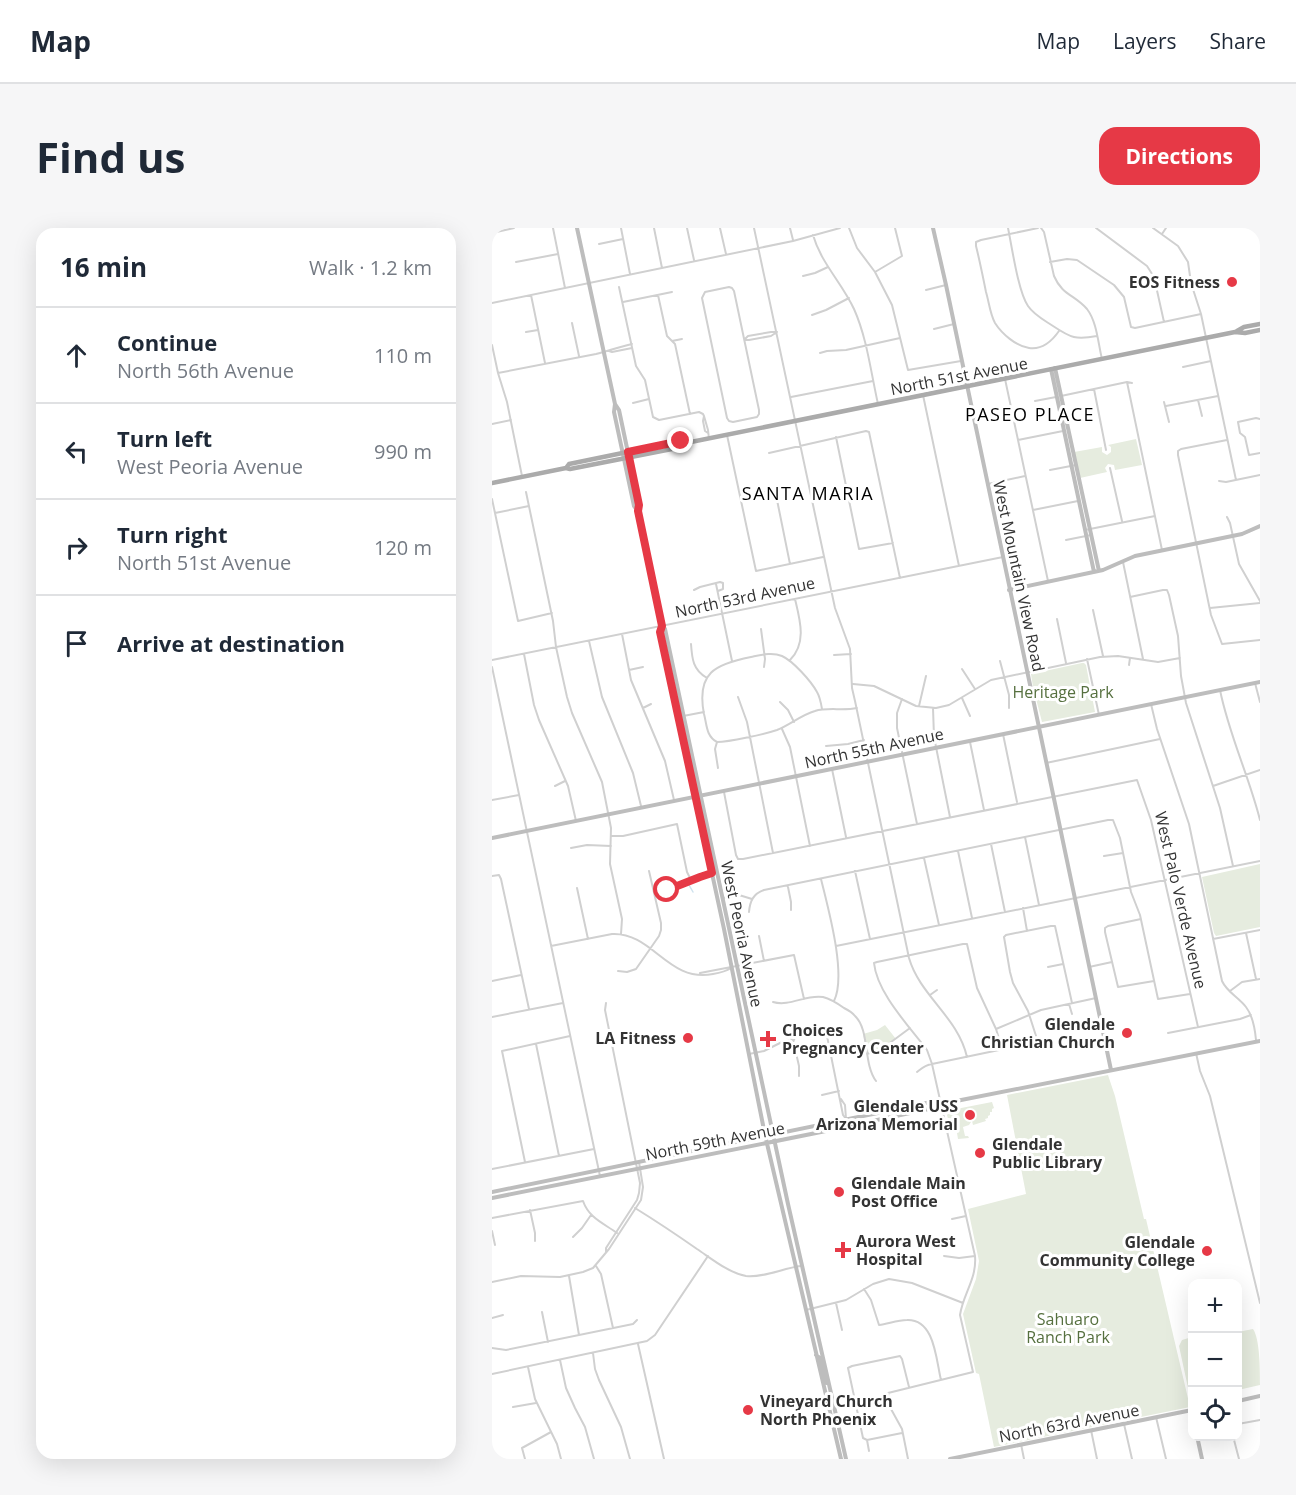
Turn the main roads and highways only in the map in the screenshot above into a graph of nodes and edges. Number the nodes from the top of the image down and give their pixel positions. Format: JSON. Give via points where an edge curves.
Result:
{"nodes":[{"id":1,"x":578,"y":228,"type":"edge"},
{"id":2,"x":933,"y":228,"type":"edge"},
{"id":3,"x":1260,"y":324,"type":"edge"},
{"id":4,"x":1260,"y":330,"type":"edge"},
{"id":5,"x":1235,"y":332,"type":"junction"},
{"id":6,"x":1053,"y":369,"type":"junction"},
{"id":7,"x":967,"y":386,"type":"junction"},
{"id":8,"x":626,"y":455,"type":"junction"},
{"id":9,"x":492,"y":483,"type":"edge"},
{"id":10,"x":1260,"y":526,"type":"edge"},
{"id":11,"x":1096,"y":571,"type":"junction"},
{"id":12,"x":1010,"y":590,"type":"junction"},
{"id":13,"x":1258,"y":683,"type":"edge"},
{"id":14,"x":1039,"y":727,"type":"junction"},
{"id":15,"x":698,"y":797,"type":"junction"},
{"id":16,"x":492,"y":838,"type":"edge"},
{"id":17,"x":1258,"y":1041,"type":"edge"},
{"id":18,"x":1111,"y":1070,"type":"junction"},
{"id":19,"x":941,"y":1104,"type":"junction"},
{"id":20,"x":846,"y":1119,"type":"junction"},
{"id":21,"x":821,"y":1132,"type":"junction"},
{"id":22,"x":773,"y":1134,"type":"junction"},
{"id":23,"x":765,"y":1135,"type":"junction"},
{"id":24,"x":775,"y":1142,"type":"junction"},
{"id":25,"x":767,"y":1143,"type":"junction"},
{"id":26,"x":599,"y":1173,"type":"junction"},
{"id":27,"x":492,"y":1192,"type":"edge"},
{"id":28,"x":492,"y":1198,"type":"edge"},
{"id":29,"x":788,"y":1202,"type":"junction"},
{"id":30,"x":781,"y":1204,"type":"junction"},
{"id":31,"x":816,"y":1355,"type":"junction"},
{"id":32,"x":830,"y":1389,"type":"junction"},
{"id":33,"x":1260,"y":1396,"type":"edge"},
{"id":34,"x":1242,"y":1400,"type":"edge"},
{"id":35,"x":1188,"y":1411,"type":"edge"},
{"id":36,"x":1198,"y":1441,"type":"edge"},
{"id":37,"x":841,"y":1459,"type":"edge"},
{"id":38,"x":846,"y":1459,"type":"edge"},
{"id":39,"x":953,"y":1459,"type":"edge"},
{"id":40,"x":1202,"y":1459,"type":"edge"}],
"edges":[{"from":1,"to":8,"type":"main road","name":"West Peoria Avenue"},
{"from":2,"to":7,"type":"main road","name":"West Mountain View Road"},
{"from":3,"to":5,"type":"main road","name":"North 51st Avenue"},
{"from":4,"to":5,"type":"main road","name":"North 51st Avenue"},
{"from":5,"to":6,"type":"main road","name":"North 51st Avenue"},
{"from":6,"to":7,"type":"main road","name":"North 51st Avenue"},
{"from":6,"to":11,"type":"main road"},
{"from":7,"to":8,"type":"main road","name":"North 51st Avenue","via":[[682,447]]},
{"from":7,"to":12,"type":"main road","name":"West Mountain View Road"},
{"from":8,"to":9,"type":"main road","name":"North 51st Avenue","via":[[570,470]]},
{"from":8,"to":15,"type":"main road","name":"West Peoria Avenue"},
{"from":10,"to":11,"type":"main road","via":[[1233,536],[1135,556]]},
{"from":11,"to":12,"type":"main road"},
{"from":12,"to":14,"type":"main road","name":"West Mountain View Road"},
{"from":13,"to":14,"type":"main road","name":"North 55th Avenue"},
{"from":14,"to":15,"type":"main road","name":"North 55th Avenue"},
{"from":14,"to":18,"type":"main road","name":"West Mountain View Road"},
{"from":15,"to":16,"type":"main road","name":"North 55th Avenue"},
{"from":15,"to":22,"type":"main road","name":"West Peoria Avenue"},
{"from":15,"to":23,"type":"main road","name":"West Peoria Avenue"},
{"from":17,"to":18,"type":"main road","name":"North 59th Avenue"},
{"from":18,"to":19,"type":"main road","name":"North 59th Avenue"},
{"from":19,"to":20,"type":"main road","name":"North 59th Avenue","via":[[936,1101]]},
{"from":19,"to":21,"type":"main road","name":"North 59th Avenue"},
{"from":20,"to":21,"type":"main road"},
{"from":20,"to":22,"type":"main road","name":"North 59th Avenue"},
{"from":21,"to":24,"type":"main road","name":"North 59th Avenue"},
{"from":22,"to":23,"type":"main road","name":"North 59th Avenue"},
{"from":22,"to":24,"type":"main road","name":"West Peoria Avenue"},
{"from":23,"to":25,"type":"main road","name":"West Peoria Avenue"},
{"from":23,"to":26,"type":"main road","name":"North 59th Avenue","via":[[637,1161]]},
{"from":24,"to":25,"type":"main road","name":"North 59th Avenue"},
{"from":24,"to":29,"type":"main road","name":"West Peoria Avenue"},
{"from":25,"to":26,"type":"main road","name":"North 59th Avenue"},
{"from":25,"to":30,"type":"main road","name":"West Peoria Avenue"},
{"from":26,"to":27,"type":"main road","name":"North 59th Avenue"},
{"from":26,"to":28,"type":"main road","name":"North 59th Avenue"},
{"from":29,"to":30,"type":"main road"},
{"from":29,"to":32,"type":"main road","name":"West Peoria Avenue"},
{"from":30,"to":31,"type":"main road","name":"West Peoria Avenue"},
{"from":31,"to":32,"type":"main road"},
{"from":31,"to":37,"type":"main road","name":"West Peoria Avenue"},
{"from":32,"to":38,"type":"main road","name":"West Peoria Avenue"},
{"from":33,"to":34,"type":"main road"},
{"from":35,"to":39,"type":"main road","name":"North 63rd Avenue"},
{"from":36,"to":40,"type":"main road"}]}
